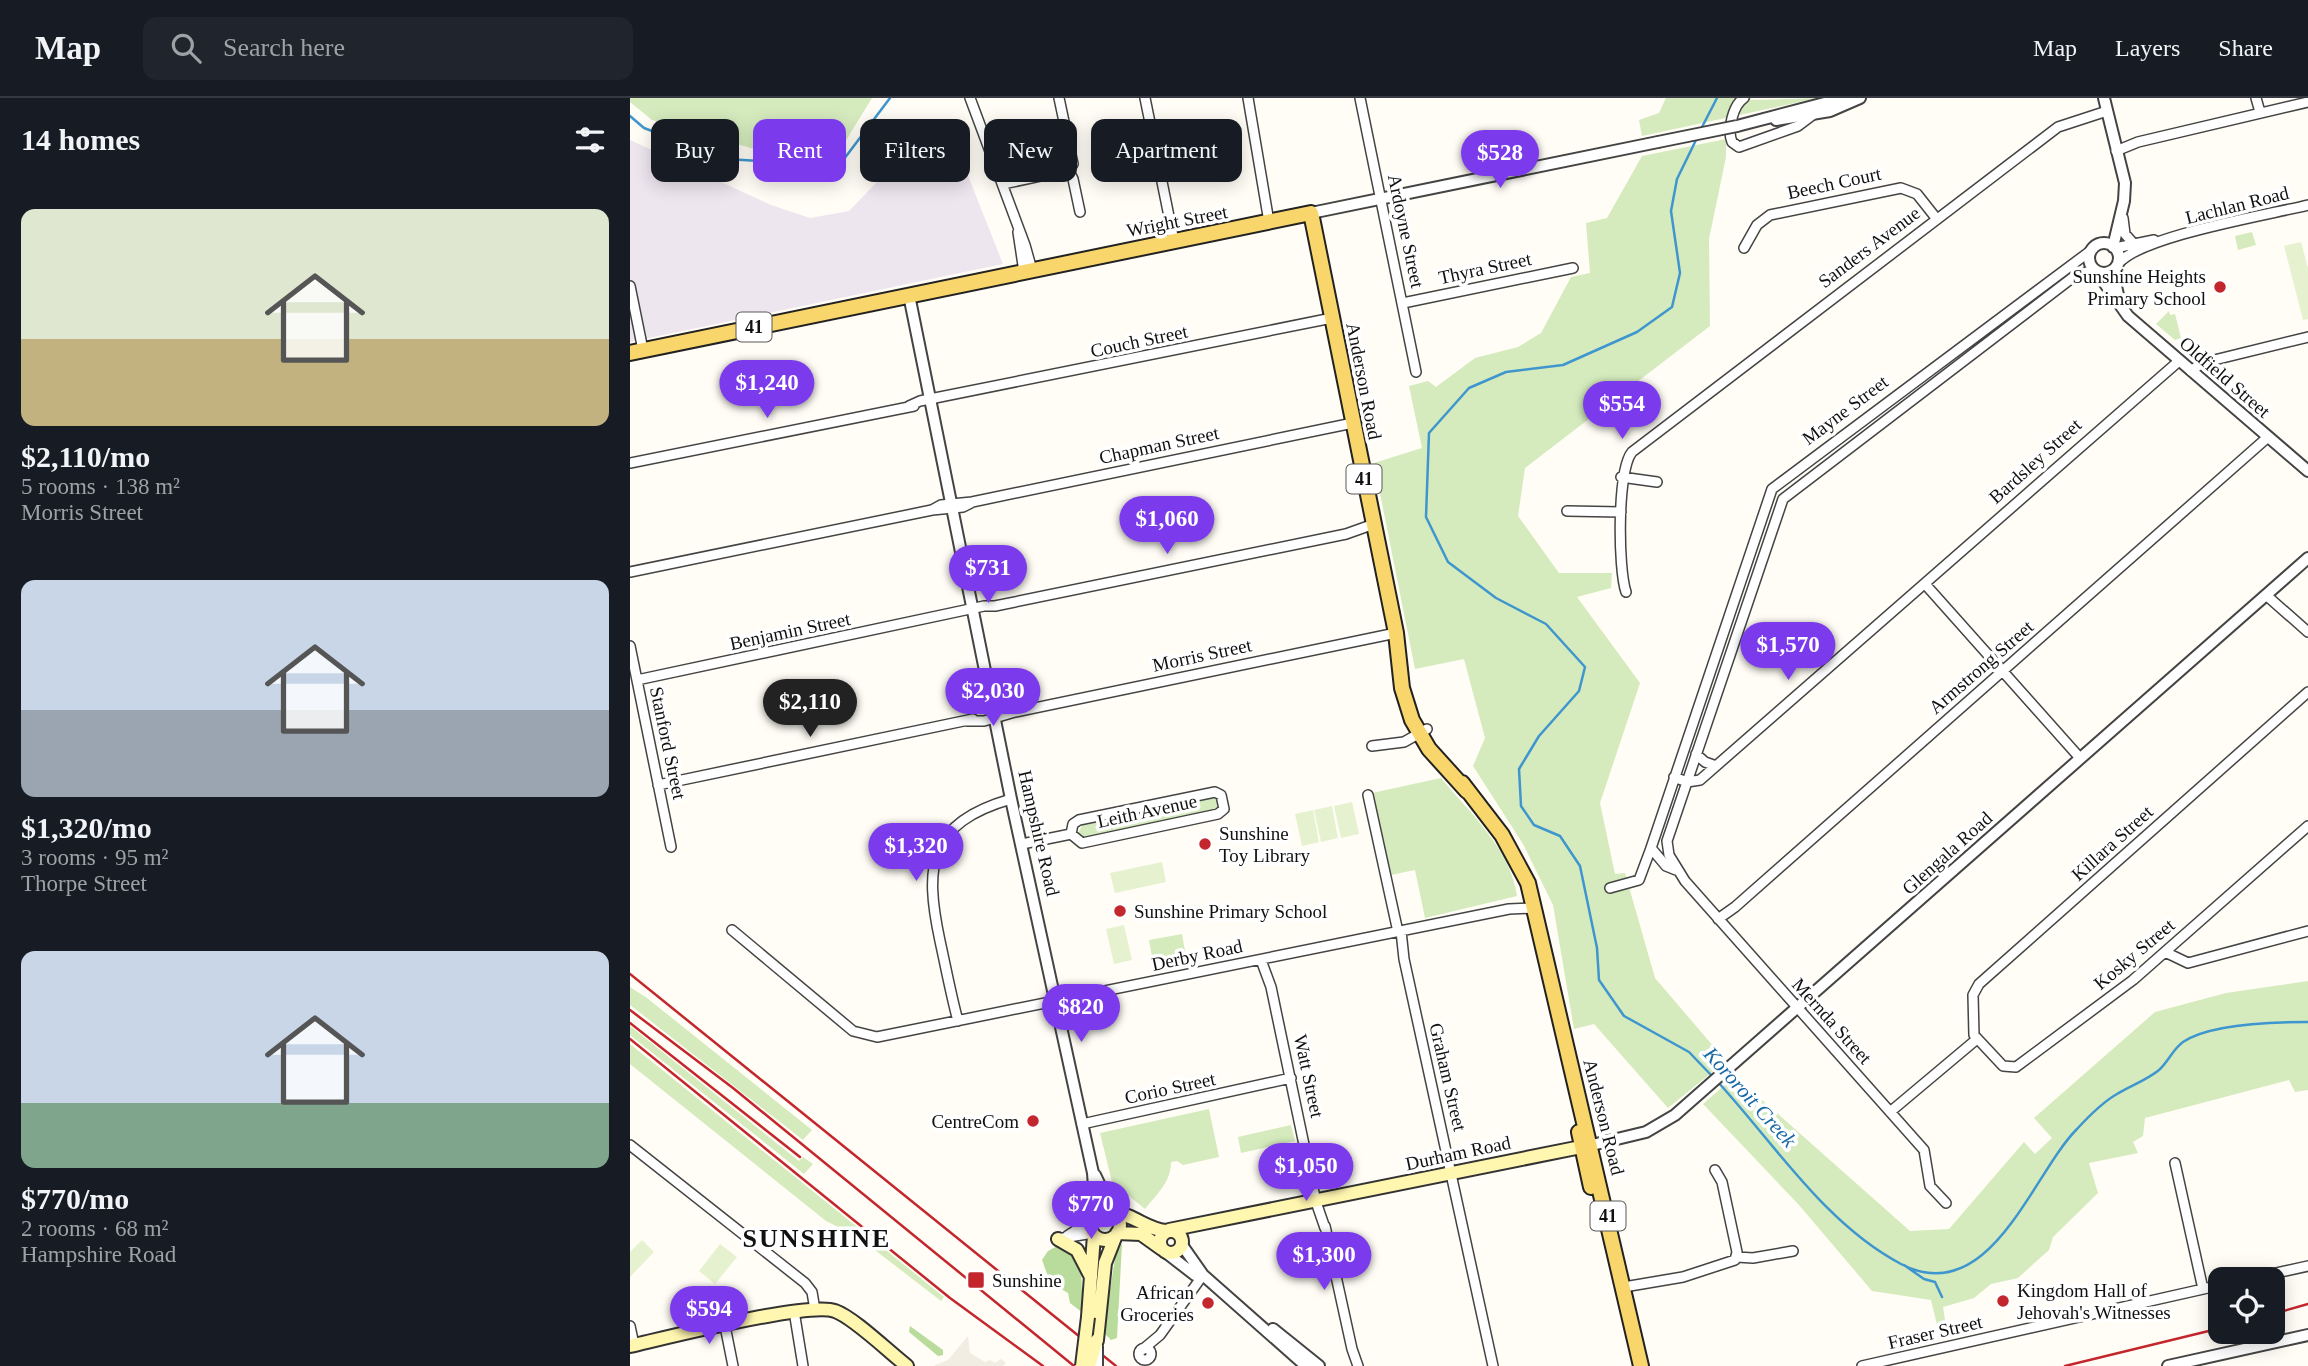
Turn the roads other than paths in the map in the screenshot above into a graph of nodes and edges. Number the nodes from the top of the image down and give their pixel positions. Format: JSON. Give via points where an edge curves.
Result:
{"nodes":[{"id":1,"x":971,"y":98,"type":"edge"},
{"id":2,"x":1059,"y":98,"type":"edge"},
{"id":3,"x":1145,"y":98,"type":"edge"},
{"id":4,"x":1248,"y":98,"type":"edge"},
{"id":5,"x":1360,"y":98,"type":"edge"},
{"id":6,"x":1744,"y":98,"type":"edge"},
{"id":7,"x":2256,"y":98,"type":"edge"},
{"id":8,"x":1848,"y":99,"type":"edge"},
{"id":9,"x":1828,"y":100,"type":"edge"},
{"id":10,"x":2308,"y":102,"type":"edge"},
{"id":11,"x":2105,"y":105,"type":"edge"},
{"id":12,"x":2260,"y":112,"type":"junction"},
{"id":13,"x":1814,"y":114,"type":"junction"},
{"id":14,"x":1063,"y":119,"type":"edge"},
{"id":15,"x":1756,"y":122,"type":"junction"},
{"id":16,"x":2116,"y":148,"type":"junction"},
{"id":17,"x":1018,"y":182,"type":"edge"},
{"id":18,"x":1072,"y":182,"type":"edge"},
{"id":19,"x":1004,"y":187,"type":"junction"},
{"id":20,"x":1382,"y":198,"type":"junction"},
{"id":21,"x":2308,"y":205,"type":"edge"},
{"id":22,"x":2122,"y":209,"type":"junction"},
{"id":23,"x":1080,"y":212,"type":"dead end"},
{"id":24,"x":1311,"y":213,"type":"junction"},
{"id":25,"x":1937,"y":218,"type":"junction"},
{"id":26,"x":1269,"y":222,"type":"junction"},
{"id":27,"x":2173,"y":238,"type":"junction"},
{"id":28,"x":1174,"y":240,"type":"junction"},
{"id":29,"x":2133,"y":243,"type":"junction"},
{"id":30,"x":2095,"y":247,"type":"junction"},
{"id":31,"x":2114,"y":247,"type":"junction"},
{"id":32,"x":1744,"y":248,"type":"dead end"},
{"id":33,"x":2117,"y":265,"type":"junction"},
{"id":34,"x":1573,"y":268,"type":"dead end"},
{"id":35,"x":2095,"y":270,"type":"junction"},
{"id":36,"x":1028,"y":271,"type":"junction"},
{"id":37,"x":630,"y":286,"type":"edge"},
{"id":38,"x":909,"y":295,"type":"junction"},
{"id":39,"x":1403,"y":303,"type":"junction"},
{"id":40,"x":2122,"y":309,"type":"junction"},
{"id":41,"x":1332,"y":318,"type":"junction"},
{"id":42,"x":2308,"y":337,"type":"edge"},
{"id":43,"x":637,"y":352,"type":"edge"},
{"id":44,"x":2177,"y":359,"type":"junction"},
{"id":45,"x":1416,"y":372,"type":"dead end"},
{"id":46,"x":2194,"y":374,"type":"junction"},
{"id":47,"x":931,"y":402,"type":"junction"},
{"id":48,"x":1353,"y":422,"type":"junction"},
{"id":49,"x":2266,"y":435,"type":"junction"},
{"id":50,"x":630,"y":463,"type":"edge"},
{"id":51,"x":2308,"y":471,"type":"edge"},
{"id":52,"x":1622,"y":477,"type":"junction"},
{"id":53,"x":1657,"y":482,"type":"dead end"},
{"id":54,"x":952,"y":506,"type":"junction"},
{"id":55,"x":1621,"y":508,"type":"junction"},
{"id":56,"x":1567,"y":511,"type":"dead end"},
{"id":57,"x":1375,"y":528,"type":"junction"},
{"id":58,"x":2308,"y":558,"type":"edge"},
{"id":59,"x":630,"y":572,"type":"edge"},
{"id":60,"x":1927,"y":585,"type":"junction"},
{"id":61,"x":1626,"y":592,"type":"dead end"},
{"id":62,"x":2266,"y":595,"type":"junction"},
{"id":63,"x":973,"y":611,"type":"junction"},
{"id":64,"x":2308,"y":632,"type":"edge"},
{"id":65,"x":1397,"y":636,"type":"junction"},
{"id":66,"x":630,"y":646,"type":"edge"},
{"id":67,"x":1711,"y":668,"type":"junction"},
{"id":68,"x":2003,"y":671,"type":"junction"},
{"id":69,"x":1724,"y":674,"type":"junction"},
{"id":70,"x":637,"y":680,"type":"junction"},
{"id":71,"x":2308,"y":692,"type":"edge"},
{"id":72,"x":994,"y":716,"type":"junction"},
{"id":73,"x":1423,"y":731,"type":"junction"},
{"id":74,"x":1372,"y":746,"type":"dead end"},
{"id":75,"x":1696,"y":754,"type":"junction"},
{"id":76,"x":2080,"y":758,"type":"junction"},
{"id":77,"x":1716,"y":766,"type":"junction"},
{"id":78,"x":1674,"y":777,"type":"junction"},
{"id":79,"x":1687,"y":782,"type":"junction"},
{"id":80,"x":658,"y":785,"type":"junction"},
{"id":81,"x":1368,"y":795,"type":"dead end"},
{"id":82,"x":1011,"y":799,"type":"junction"},
{"id":83,"x":1660,"y":822,"type":"junction"},
{"id":84,"x":1672,"y":826,"type":"junction"},
{"id":85,"x":2308,"y":826,"type":"edge"},
{"id":86,"x":1070,"y":834,"type":"junction"},
{"id":87,"x":1022,"y":844,"type":"junction"},
{"id":88,"x":671,"y":847,"type":"dead end"},
{"id":89,"x":1651,"y":848,"type":"junction"},
{"id":90,"x":1676,"y":870,"type":"junction"},
{"id":91,"x":1610,"y":888,"type":"dead end"},
{"id":92,"x":1531,"y":892,"type":"junction"},
{"id":93,"x":1535,"y":908,"type":"junction"},
{"id":94,"x":1508,"y":909,"type":"junction"},
{"id":95,"x":1720,"y":921,"type":"junction"},
{"id":96,"x":732,"y":930,"type":"dead end"},
{"id":97,"x":2308,"y":931,"type":"edge"},
{"id":98,"x":1398,"y":932,"type":"junction"},
{"id":99,"x":2168,"y":949,"type":"junction"},
{"id":100,"x":1264,"y":959,"type":"junction"},
{"id":101,"x":1056,"y":1001,"type":"junction"},
{"id":102,"x":1798,"y":1009,"type":"junction"},
{"id":103,"x":958,"y":1021,"type":"junction"},
{"id":104,"x":1975,"y":1037,"type":"junction"},
{"id":105,"x":1292,"y":1081,"type":"junction"},
{"id":106,"x":1890,"y":1112,"type":"junction"},
{"id":107,"x":1082,"y":1124,"type":"junction"},
{"id":108,"x":630,"y":1145,"type":"edge"},
{"id":109,"x":1587,"y":1146,"type":"junction"},
{"id":110,"x":2175,"y":1163,"type":"dead end"},
{"id":111,"x":1715,"y":1170,"type":"dead end"},
{"id":112,"x":1093,"y":1173,"type":"junction"},
{"id":113,"x":1452,"y":1174,"type":"junction"},
{"id":114,"x":1319,"y":1201,"type":"junction"},
{"id":115,"x":1946,"y":1203,"type":"dead end"},
{"id":116,"x":1113,"y":1212,"type":"junction"},
{"id":117,"x":1219,"y":1221,"type":"junction"},
{"id":118,"x":1092,"y":1227,"type":"junction"},
{"id":119,"x":1168,"y":1231,"type":"junction"},
{"id":120,"x":1116,"y":1234,"type":"junction"},
{"id":121,"x":1059,"y":1239,"type":"joint"},
{"id":122,"x":1182,"y":1244,"type":"junction"},
{"id":123,"x":1163,"y":1250,"type":"junction"},
{"id":124,"x":1793,"y":1251,"type":"dead end"},
{"id":125,"x":1737,"y":1257,"type":"junction"},
{"id":126,"x":2308,"y":1266,"type":"edge"},
{"id":127,"x":2285,"y":1271,"type":"edge"},
{"id":128,"x":1091,"y":1277,"type":"junction"},
{"id":129,"x":1205,"y":1277,"type":"junction"},
{"id":130,"x":1620,"y":1287,"type":"junction"},
{"id":131,"x":2208,"y":1288,"type":"edge"},
{"id":132,"x":2203,"y":1289,"type":"junction"},
{"id":133,"x":815,"y":1306,"type":"junction"},
{"id":134,"x":1243,"y":1308,"type":"junction"},
{"id":135,"x":787,"y":1313,"type":"junction"},
{"id":136,"x":1093,"y":1321,"type":"junction"},
{"id":137,"x":630,"y":1326,"type":"edge"},
{"id":138,"x":725,"y":1326,"type":"junction"},
{"id":139,"x":1160,"y":1335,"type":"junction"},
{"id":140,"x":2308,"y":1335,"type":"edge"},
{"id":141,"x":1097,"y":1340,"type":"junction"},
{"id":142,"x":632,"y":1345,"type":"edge"},
{"id":143,"x":886,"y":1346,"type":"junction"},
{"id":144,"x":1352,"y":1349,"type":"junction"},
{"id":145,"x":2209,"y":1362,"type":"edge"},
{"id":146,"x":733,"y":1366,"type":"edge"},
{"id":147,"x":803,"y":1366,"type":"edge"},
{"id":148,"x":907,"y":1366,"type":"edge"},
{"id":149,"x":918,"y":1366,"type":"edge"},
{"id":150,"x":1082,"y":1366,"type":"edge"},
{"id":151,"x":1088,"y":1366,"type":"edge"},
{"id":152,"x":1097,"y":1366,"type":"edge"},
{"id":153,"x":1306,"y":1366,"type":"edge"},
{"id":154,"x":1319,"y":1366,"type":"edge"},
{"id":155,"x":1350,"y":1366,"type":"edge"},
{"id":156,"x":1359,"y":1366,"type":"edge"},
{"id":157,"x":1493,"y":1366,"type":"edge"},
{"id":158,"x":1633,"y":1366,"type":"edge"},
{"id":159,"x":1642,"y":1366,"type":"edge"},
{"id":160,"x":1862,"y":1366,"type":"edge"},
{"id":161,"x":2168,"y":1366,"type":"edge"}],
"edges":[{"from":1,"to":19,"type":"street"},
{"from":2,"to":14,"type":"street"},
{"from":3,"to":28,"type":"street"},
{"from":4,"to":26,"type":"street"},
{"from":5,"to":20,"type":"street","name":"Ardoyne Street"},
{"from":6,"to":13,"type":"street","name":"Wright Street","via":[[1737,104],[1730,134],[1740,147],[1798,126]]},
{"from":7,"to":12,"type":"street"},
{"from":8,"to":9,"type":"street","name":"Wright Street"},
{"from":8,"to":13,"type":"street","name":"Wright Street"},
{"from":9,"to":13,"type":"street"},
{"from":9,"to":15,"type":"street","name":"Wright Street"},
{"from":10,"to":12,"type":"street"},
{"from":11,"to":16,"type":"street"},
{"from":11,"to":25,"type":"street","name":"Sanders Avenue","via":[[2058,127]]},
{"from":12,"to":16,"type":"street"},
{"from":13,"to":15,"type":"street","name":"Wright Street"},
{"from":15,"to":20,"type":"street","name":"Wright Street","bridge":true},
{"from":16,"to":22,"type":"street","via":[[2125,183]]},
{"from":17,"to":19,"type":"street"},
{"from":18,"to":23,"type":"street"},
{"from":19,"to":36,"type":"street"},
{"from":20,"to":24,"type":"street","name":"Wright Street"},
{"from":20,"to":39,"type":"street","name":"Ardoyne Street"},
{"from":21,"to":27,"type":"street","name":"Lachlan Road"},
{"from":22,"to":29,"type":"street","via":[[2124,232]]},
{"from":22,"to":30,"type":"street","via":[[2108,235]]},
{"from":22,"to":31,"type":"street"},
{"from":24,"to":26,"type":"main road","name":"Wright Street","number":"41"},
{"from":24,"to":41,"type":"main road","name":"Anderson Road","number":"41"},
{"from":25,"to":32,"type":"street","name":"Beech Court","via":[[1913,191],[1896,188],[1770,215],[1757,225]]},
{"from":25,"to":52,"type":"street","name":"Sanders Avenue","via":[[1627,451],[1621,460]]},
{"from":26,"to":28,"type":"main road","name":"Wright Street","number":"41"},
{"from":27,"to":29,"type":"street","name":"Lachlan Road"},
{"from":27,"to":33,"type":"street","name":"Lachlan Road","via":[[2131,252]]},
{"from":28,"to":36,"type":"main road","name":"Wright Street","number":"41"},
{"from":29,"to":31,"type":"street","name":"Lachlan Road"},
{"from":30,"to":31,"type":"street"},
{"from":30,"to":35,"type":"street","via":[[2089,258]]},
{"from":30,"to":67,"type":"street","name":"Mayne Street","via":[[1772,489]]},
{"from":31,"to":33,"type":"street","via":[[2119,255]]},
{"from":33,"to":35,"type":"street","via":[[2107,273]]},
{"from":33,"to":40,"type":"street","via":[[2115,282]]},
{"from":34,"to":39,"type":"street","name":"Thyra Street"},
{"from":35,"to":40,"type":"street","name":"Oldfield Street"},
{"from":35,"to":69,"type":"street","name":"Mayne Street","via":[[2076,275],[1783,499]]},
{"from":36,"to":38,"type":"main road","name":"Wright Street","number":"41"},
{"from":37,"to":43,"type":"street"},
{"from":38,"to":43,"type":"main road","name":"Wright Street","number":"41"},
{"from":38,"to":47,"type":"street","name":"Hampshire Road"},
{"from":39,"to":45,"type":"street","name":"Ardoyne Street"},
{"from":40,"to":44,"type":"street","name":"Oldfield Street"},
{"from":41,"to":47,"type":"street","name":"Couch Street"},
{"from":41,"to":48,"type":"main road","name":"Anderson Road","number":"41"},
{"from":42,"to":46,"type":"street","via":[[2207,362]]},
{"from":44,"to":46,"type":"street","name":"Oldfield Street"},
{"from":44,"to":60,"type":"street","name":"Bardsley Street"},
{"from":46,"to":49,"type":"street","name":"Oldfield Street"},
{"from":47,"to":50,"type":"street","name":"Couch Street"},
{"from":47,"to":54,"type":"street","name":"Hampshire Road"},
{"from":48,"to":54,"type":"street","name":"Chapman Street"},
{"from":48,"to":57,"type":"main road","name":"Anderson Road","number":"41"},
{"from":49,"to":51,"type":"street","name":"Oldfield Street"},
{"from":49,"to":68,"type":"street","name":"Armstrong Street"},
{"from":52,"to":53,"type":"street"},
{"from":52,"to":55,"type":"street","name":"Sanders Avenue"},
{"from":54,"to":59,"type":"street","name":"Chapman Street"},
{"from":54,"to":63,"type":"street","name":"Hampshire Road"},
{"from":55,"to":56,"type":"street"},
{"from":55,"to":61,"type":"street","name":"Sanders Avenue","via":[[1620,570]]},
{"from":57,"to":63,"type":"street","name":"Benjamin Street"},
{"from":57,"to":65,"type":"main road","name":"Anderson Road","number":"41"},
{"from":58,"to":62,"type":"street","name":"Glengala Road"},
{"from":60,"to":68,"type":"street"},
{"from":60,"to":77,"type":"street","name":"Bardsley Street"},
{"from":62,"to":64,"type":"street"},
{"from":62,"to":76,"type":"street","name":"Glengala Road"},
{"from":63,"to":70,"type":"street","name":"Benjamin Street"},
{"from":63,"to":72,"type":"street","name":"Hampshire Road"},
{"from":65,"to":72,"type":"street","name":"Morris Street"},
{"from":65,"to":73,"type":"main road","name":"Anderson Road","number":"41","via":[[1402,688]]},
{"from":66,"to":70,"type":"street","name":"Stanford Street"},
{"from":67,"to":69,"type":"street"},
{"from":67,"to":78,"type":"street","name":"Mayne Street"},
{"from":68,"to":76,"type":"street"},
{"from":68,"to":95,"type":"street","name":"Armstrong Street"},
{"from":69,"to":75,"type":"street","name":"Mayne Street"},
{"from":70,"to":80,"type":"street","name":"Stanford Street"},
{"from":71,"to":104,"type":"street","name":"Killara Street","via":[[1979,984],[1973,995]]},
{"from":72,"to":80,"type":"street","name":"Morris Street"},
{"from":72,"to":82,"type":"street","name":"Hampshire Road"},
{"from":73,"to":74,"type":"street","via":[[1398,744]]},
{"from":73,"to":92,"type":"main road","name":"Anderson Road","number":"41","via":[[1513,852]]},
{"from":75,"to":77,"type":"street"},
{"from":75,"to":79,"type":"street","name":"Mayne Street"},
{"from":76,"to":102,"type":"street","name":"Glengala Road"},
{"from":77,"to":79,"type":"street","name":"Bardsley Street","via":[[1700,780]]},
{"from":78,"to":79,"type":"street"},
{"from":78,"to":83,"type":"street","name":"Mayne Street"},
{"from":79,"to":84,"type":"street","name":"Mayne Street"},
{"from":80,"to":88,"type":"street","name":"Stanford Street"},
{"from":81,"to":98,"type":"street","name":"Graham Street"},
{"from":82,"to":87,"type":"street","name":"Hampshire Road"},
{"from":82,"to":103,"type":"street","via":[[974,813],[954,828],[939,848],[933,868],[931,896]]},
{"from":83,"to":84,"type":"street"},
{"from":83,"to":89,"type":"street","name":"Mayne Street"},
{"from":84,"to":90,"type":"street","name":"Mayne Street","via":[[1666,848]]},
{"from":85,"to":99,"type":"street","name":"Kosky Street"},
{"from":86,"to":86,"type":"street","name":"Leith Avenue","via":[[1079,820],[1215,792],[1221,795],[1224,809],[1082,843]]},
{"from":86,"to":87,"type":"street","name":"Leith Avenue"},
{"from":87,"to":101,"type":"street","name":"Hampshire Road"},
{"from":89,"to":90,"type":"street","via":[[1666,866]]},
{"from":89,"to":91,"type":"street","name":"Mayne Street","via":[[1639,880]]},
{"from":90,"to":95,"type":"street","name":"Mernda Street"},
{"from":92,"to":93,"type":"main road","name":"Anderson Road","number":"41"},
{"from":92,"to":94,"type":"street","name":"Derby Road"},
{"from":93,"to":94,"type":"street","name":"Derby Road"},
{"from":93,"to":109,"type":"main road","name":"Anderson Road","number":"41"},
{"from":94,"to":98,"type":"street","name":"Derby Road"},
{"from":95,"to":102,"type":"street","name":"Mernda Street"},
{"from":96,"to":103,"type":"street","name":"Derby Road","via":[[853,1031],[868,1036],[892,1034]]},
{"from":97,"to":99,"type":"street","via":[[2184,962]]},
{"from":98,"to":100,"type":"street","name":"Derby Road"},
{"from":98,"to":113,"type":"street","name":"Graham Street"},
{"from":99,"to":104,"type":"street","name":"Kosky Street","via":[[2016,1067],[2003,1066]]},
{"from":100,"to":101,"type":"street","name":"Derby Road"},
{"from":100,"to":105,"type":"street","name":"Watt Street"},
{"from":101,"to":103,"type":"street","name":"Derby Road"},
{"from":101,"to":107,"type":"street","name":"Hampshire Road"},
{"from":102,"to":106,"type":"street","name":"Mernda Street"},
{"from":102,"to":109,"type":"street","name":"Glengala Road","via":[[1663,1124]]},
{"from":104,"to":106,"type":"street"},
{"from":105,"to":107,"type":"street","name":"Corio Street"},
{"from":105,"to":114,"type":"street","name":"Watt Street"},
{"from":106,"to":115,"type":"street","name":"Mernda Street","via":[[1924,1150],[1930,1186]]},
{"from":107,"to":112,"type":"street","name":"Hampshire Road"},
{"from":108,"to":133,"type":"street","via":[[805,1283]]},
{"from":109,"to":113,"type":"main road","name":"Durham Road"},
{"from":109,"to":130,"type":"main road","name":"Anderson Road","number":"41"},
{"from":110,"to":132,"type":"street"},
{"from":111,"to":125,"type":"street","via":[[1722,1182]]},
{"from":112,"to":116,"type":"street","name":"Hampshire Road"},
{"from":112,"to":118,"type":"street","name":"Hampshire Road"},
{"from":113,"to":114,"type":"main road","name":"Durham Road"},
{"from":113,"to":157,"type":"street","name":"Graham Street"},
{"from":114,"to":117,"type":"main road","name":"Durham Road"},
{"from":114,"to":144,"type":"street","name":"Watt Street"},
{"from":116,"to":118,"type":"main road","via":[[1100,1211]]},
{"from":116,"to":119,"type":"main road"},
{"from":116,"to":120,"type":"main road","via":[[1120,1224]]},
{"from":117,"to":119,"type":"main road","name":"Durham Road"},
{"from":117,"to":122,"type":"main road","name":"Durham Road","via":[[1192,1233]]},
{"from":118,"to":120,"type":"main road","via":[[1103,1239]]},
{"from":118,"to":121,"type":"street"},
{"from":118,"to":128,"type":"main road","name":"Hampshire Road"},
{"from":119,"to":122,"type":"main road","via":[[1178,1233]]},
{"from":119,"to":123,"type":"main road","via":[[1160,1240]]},
{"from":120,"to":123,"type":"main road","via":[[1141,1234]]},
{"from":120,"to":136,"type":"main road","name":"Hampshire Road"},
{"from":121,"to":128,"type":"main road","via":[[1077,1250]]},
{"from":122,"to":123,"type":"main road","via":[[1174,1253]]},
{"from":122,"to":129,"type":"street"},
{"from":123,"to":129,"type":"street","via":[[1195,1275]]},
{"from":124,"to":125,"type":"street"},
{"from":125,"to":130,"type":"street","via":[[1682,1277]]},
{"from":126,"to":127,"type":"street"},
{"from":128,"to":136,"type":"main road","name":"Hampshire Road"},
{"from":129,"to":134,"type":"street"},
{"from":129,"to":139,"type":"street"},
{"from":130,"to":158,"type":"main road","name":"Anderson Road","number":"41"},
{"from":130,"to":159,"type":"main road","name":"Anderson Road","number":"41"},
{"from":131,"to":132,"type":"street","name":"Fraser Street"},
{"from":132,"to":160,"type":"street","name":"Fraser Street"},
{"from":133,"to":135,"type":"main road"},
{"from":133,"to":143,"type":"main road","via":[[831,1302],[844,1306]]},
{"from":134,"to":153,"type":"street"},
{"from":134,"to":154,"type":"street"},
{"from":135,"to":138,"type":"main road"},
{"from":135,"to":147,"type":"street"},
{"from":136,"to":141,"type":"main road","name":"Hampshire Road"},
{"from":136,"to":150,"type":"main road","name":"Hampshire Road","bridge":true},
{"from":137,"to":142,"type":"street"},
{"from":138,"to":142,"type":"main road"},
{"from":138,"to":146,"type":"street"},
{"from":139,"to":139,"type":"street","via":[[1151,1356],[1142,1350]]},
{"from":140,"to":145,"type":"street"},
{"from":141,"to":151,"type":"main road","name":"Hampshire Road","bridge":true},
{"from":141,"to":152,"type":"street","name":"Hampshire Road","bridge":true},
{"from":143,"to":148,"type":"main road"},
{"from":143,"to":149,"type":"main road"},
{"from":144,"to":155,"type":"street","name":"Watt Street"},
{"from":144,"to":156,"type":"street","name":"Watt Street"},
{"from":145,"to":161,"type":"street"}]}
